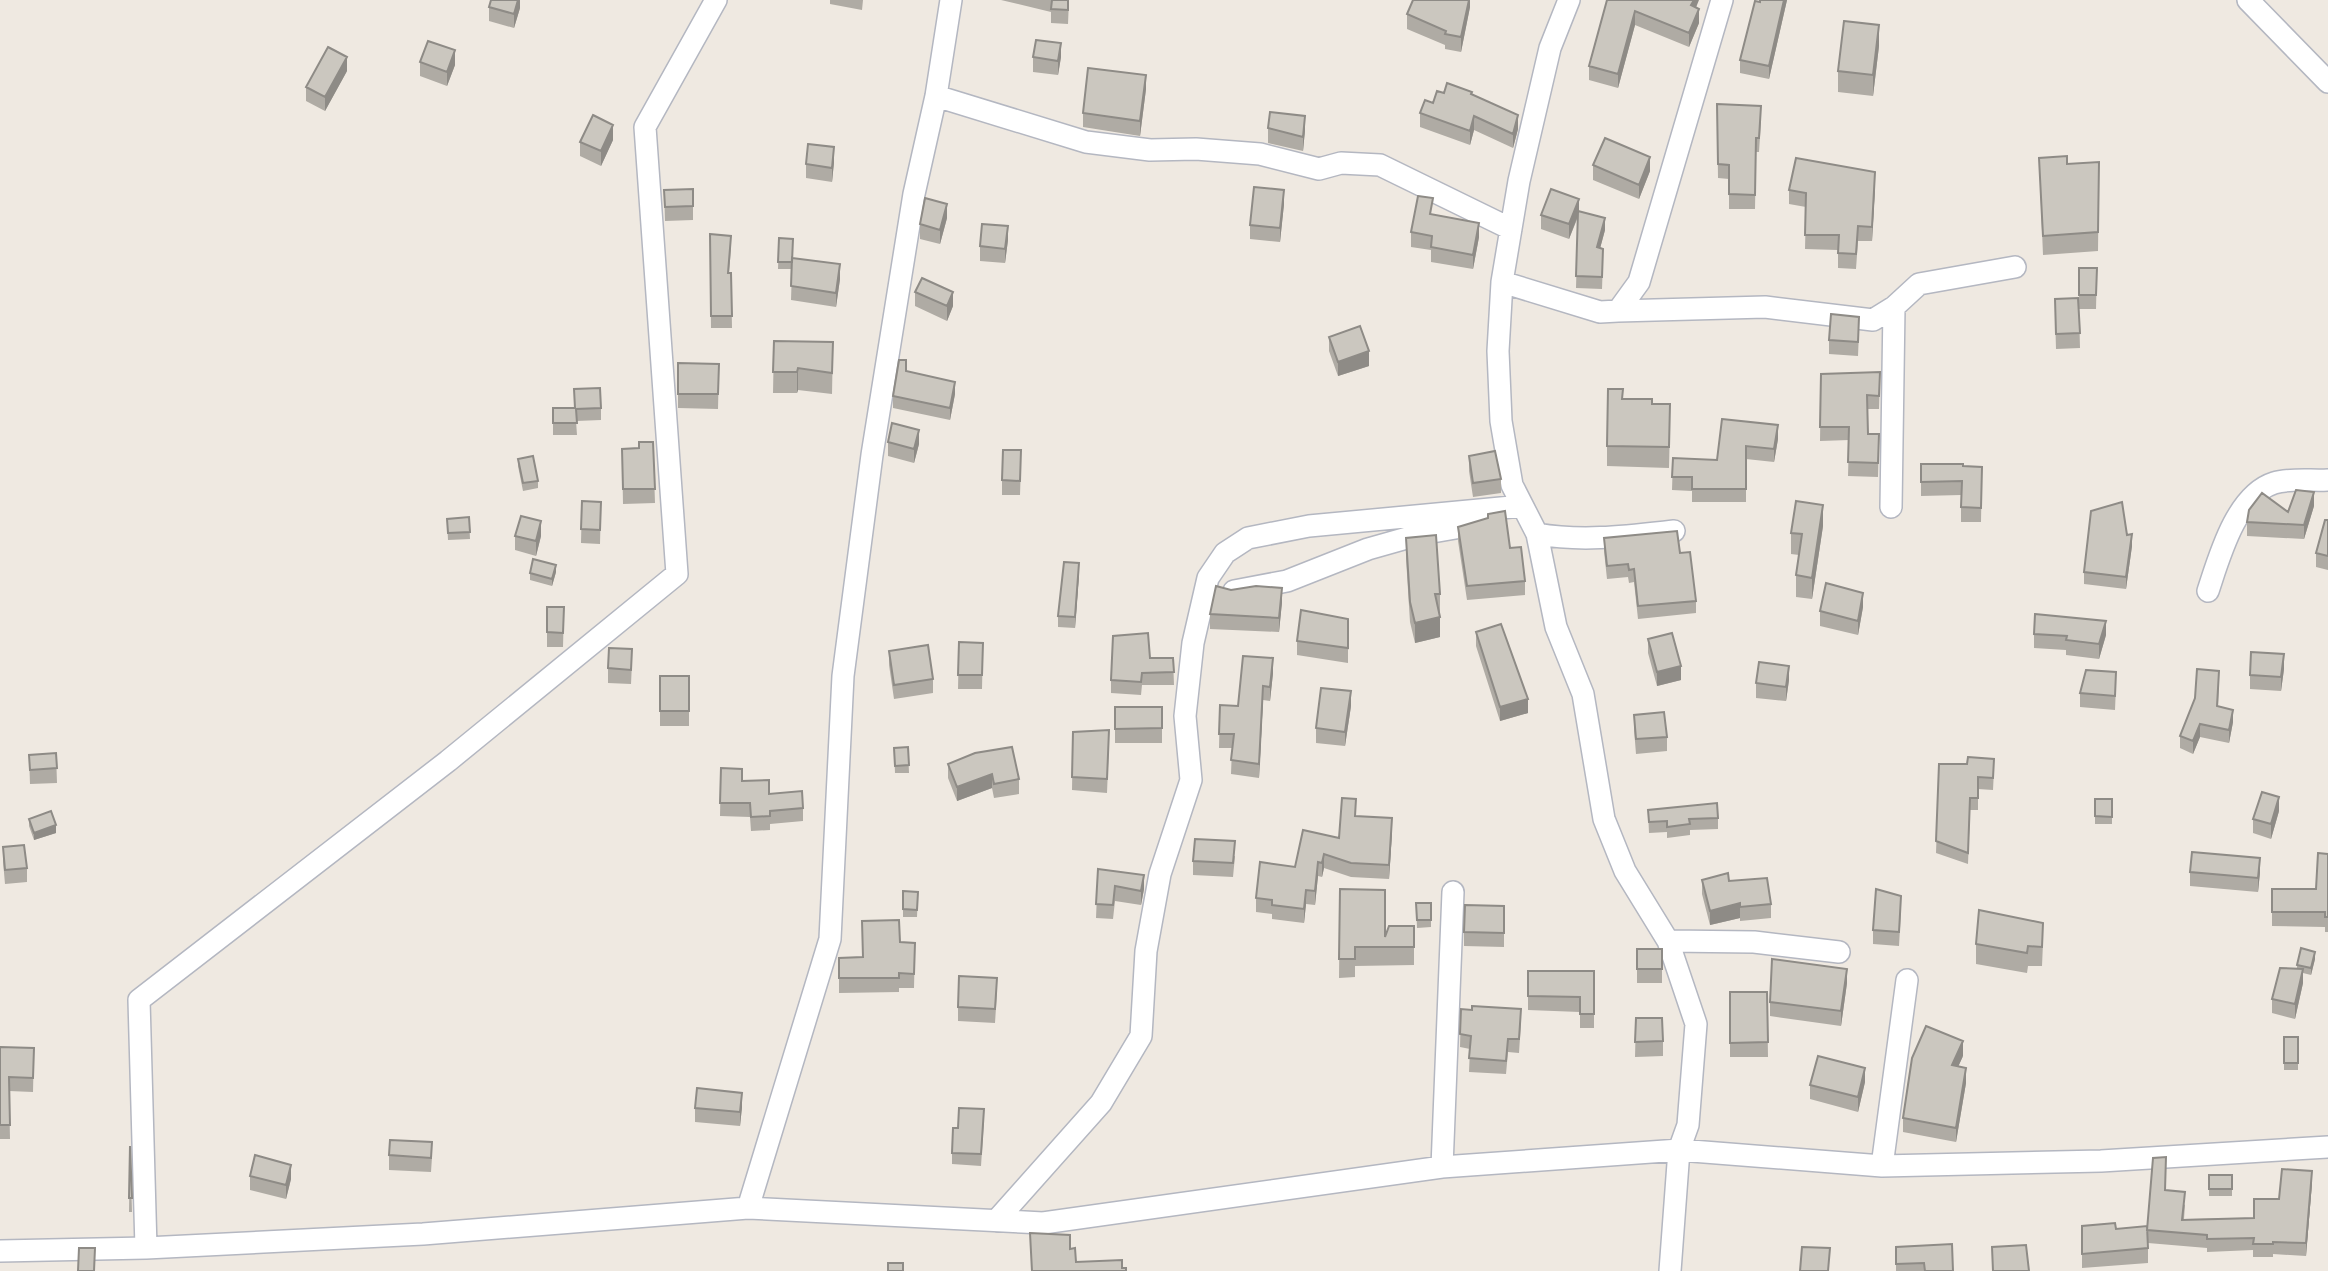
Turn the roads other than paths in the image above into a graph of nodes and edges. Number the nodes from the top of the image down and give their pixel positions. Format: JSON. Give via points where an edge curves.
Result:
{"nodes":[{"id":1,"x":716,"y":0,"type":"edge"},
{"id":2,"x":951,"y":0,"type":"edge"},
{"id":3,"x":1569,"y":0,"type":"edge"},
{"id":4,"x":1721,"y":0,"type":"edge"},
{"id":5,"x":2248,"y":0,"type":"edge"},
{"id":6,"x":2328,"y":82,"type":"edge"},
{"id":7,"x":936,"y":96,"type":"junction"},
{"id":8,"x":1511,"y":229,"type":"junction"},
{"id":9,"x":2015,"y":267,"type":"dead end"},
{"id":10,"x":1502,"y":282,"type":"junction"},
{"id":11,"x":1894,"y":307,"type":"junction"},
{"id":12,"x":1618,"y":311,"type":"junction"},
{"id":13,"x":2328,"y":481,"type":"edge"},
{"id":14,"x":1522,"y":506,"type":"junction"},
{"id":15,"x":1891,"y":508,"type":"dead end"},
{"id":16,"x":1490,"y":511,"type":"junction"},
{"id":17,"x":1674,"y":531,"type":"edge"},
{"id":18,"x":1537,"y":534,"type":"junction"},
{"id":19,"x":1208,"y":578,"type":"junction"},
{"id":20,"x":2208,"y":591,"type":"dead end"},
{"id":21,"x":1453,"y":892,"type":"dead end"},
{"id":22,"x":1668,"y":941,"type":"junction"},
{"id":23,"x":1839,"y":952,"type":"dead end"},
{"id":24,"x":1907,"y":981,"type":"dead end"},
{"id":25,"x":2328,"y":1147,"type":"edge"},
{"id":26,"x":1679,"y":1150,"type":"junction"},
{"id":27,"x":1882,"y":1166,"type":"junction"},
{"id":28,"x":1442,"y":1167,"type":"junction"},
{"id":29,"x":748,"y":1208,"type":"junction"},
{"id":30,"x":996,"y":1221,"type":"junction"},
{"id":31,"x":146,"y":1248,"type":"junction"},
{"id":32,"x":0,"y":1251,"type":"edge"},
{"id":33,"x":1671,"y":1271,"type":"edge"}],
"edges":[{"from":1,"to":31,"type":"street","via":[[645,127],[677,574],[448,761],[139,1000]]},
{"from":2,"to":7,"type":"street"},
{"from":3,"to":8,"type":"street","via":[[1550,48]]},
{"from":4,"to":12,"type":"street","via":[[1639,282]]},
{"from":5,"to":6,"type":"street"},
{"from":7,"to":8,"type":"street","via":[[1086,142],[1150,150],[1261,154],[1319,169],[1340,163],[1380,165]]},
{"from":7,"to":29,"type":"street","via":[[914,194],[872,455],[843,676],[830,939]]},
{"from":8,"to":10,"type":"street"},
{"from":9,"to":11,"type":"street","via":[[1919,284]]},
{"from":10,"to":12,"type":"street","via":[[1600,312]]},
{"from":10,"to":14,"type":"street","via":[[1498,351],[1501,421],[1511,485]]},
{"from":11,"to":12,"type":"street","via":[[1872,320],[1765,307]]},
{"from":11,"to":15,"type":"street"},
{"from":13,"to":20,"type":"street","via":[[2274,482],[2250,498],[2225,540]]},
{"from":14,"to":16,"type":"street"},
{"from":14,"to":18,"type":"street"},
{"from":16,"to":19,"type":"street","via":[[1467,526],[1368,550],[1287,581],[1233,591]]},
{"from":16,"to":19,"type":"street","via":[[1309,526],[1248,538],[1233,546]]},
{"from":17,"to":18,"type":"street","via":[[1603,538]]},
{"from":18,"to":22,"type":"street","via":[[1556,627],[1583,694],[1604,819],[1625,871]]},
{"from":19,"to":30,"type":"street","via":[[1185,716],[1191,780],[1160,874],[1146,951],[1142,1036],[1101,1103]]},
{"from":21,"to":28,"type":"street"},
{"from":22,"to":23,"type":"street","via":[[1754,942]]},
{"from":22,"to":26,"type":"street","via":[[1696,1024],[1688,1125]]},
{"from":24,"to":27,"type":"street"},
{"from":25,"to":27,"type":"street","via":[[2101,1161]]},
{"from":26,"to":27,"type":"street"},
{"from":26,"to":28,"type":"street"},
{"from":26,"to":33,"type":"street"},
{"from":28,"to":30,"type":"street","via":[[1043,1223]]},
{"from":29,"to":30,"type":"street"},
{"from":29,"to":31,"type":"street","via":[[423,1234]]},
{"from":31,"to":32,"type":"street"}]}
